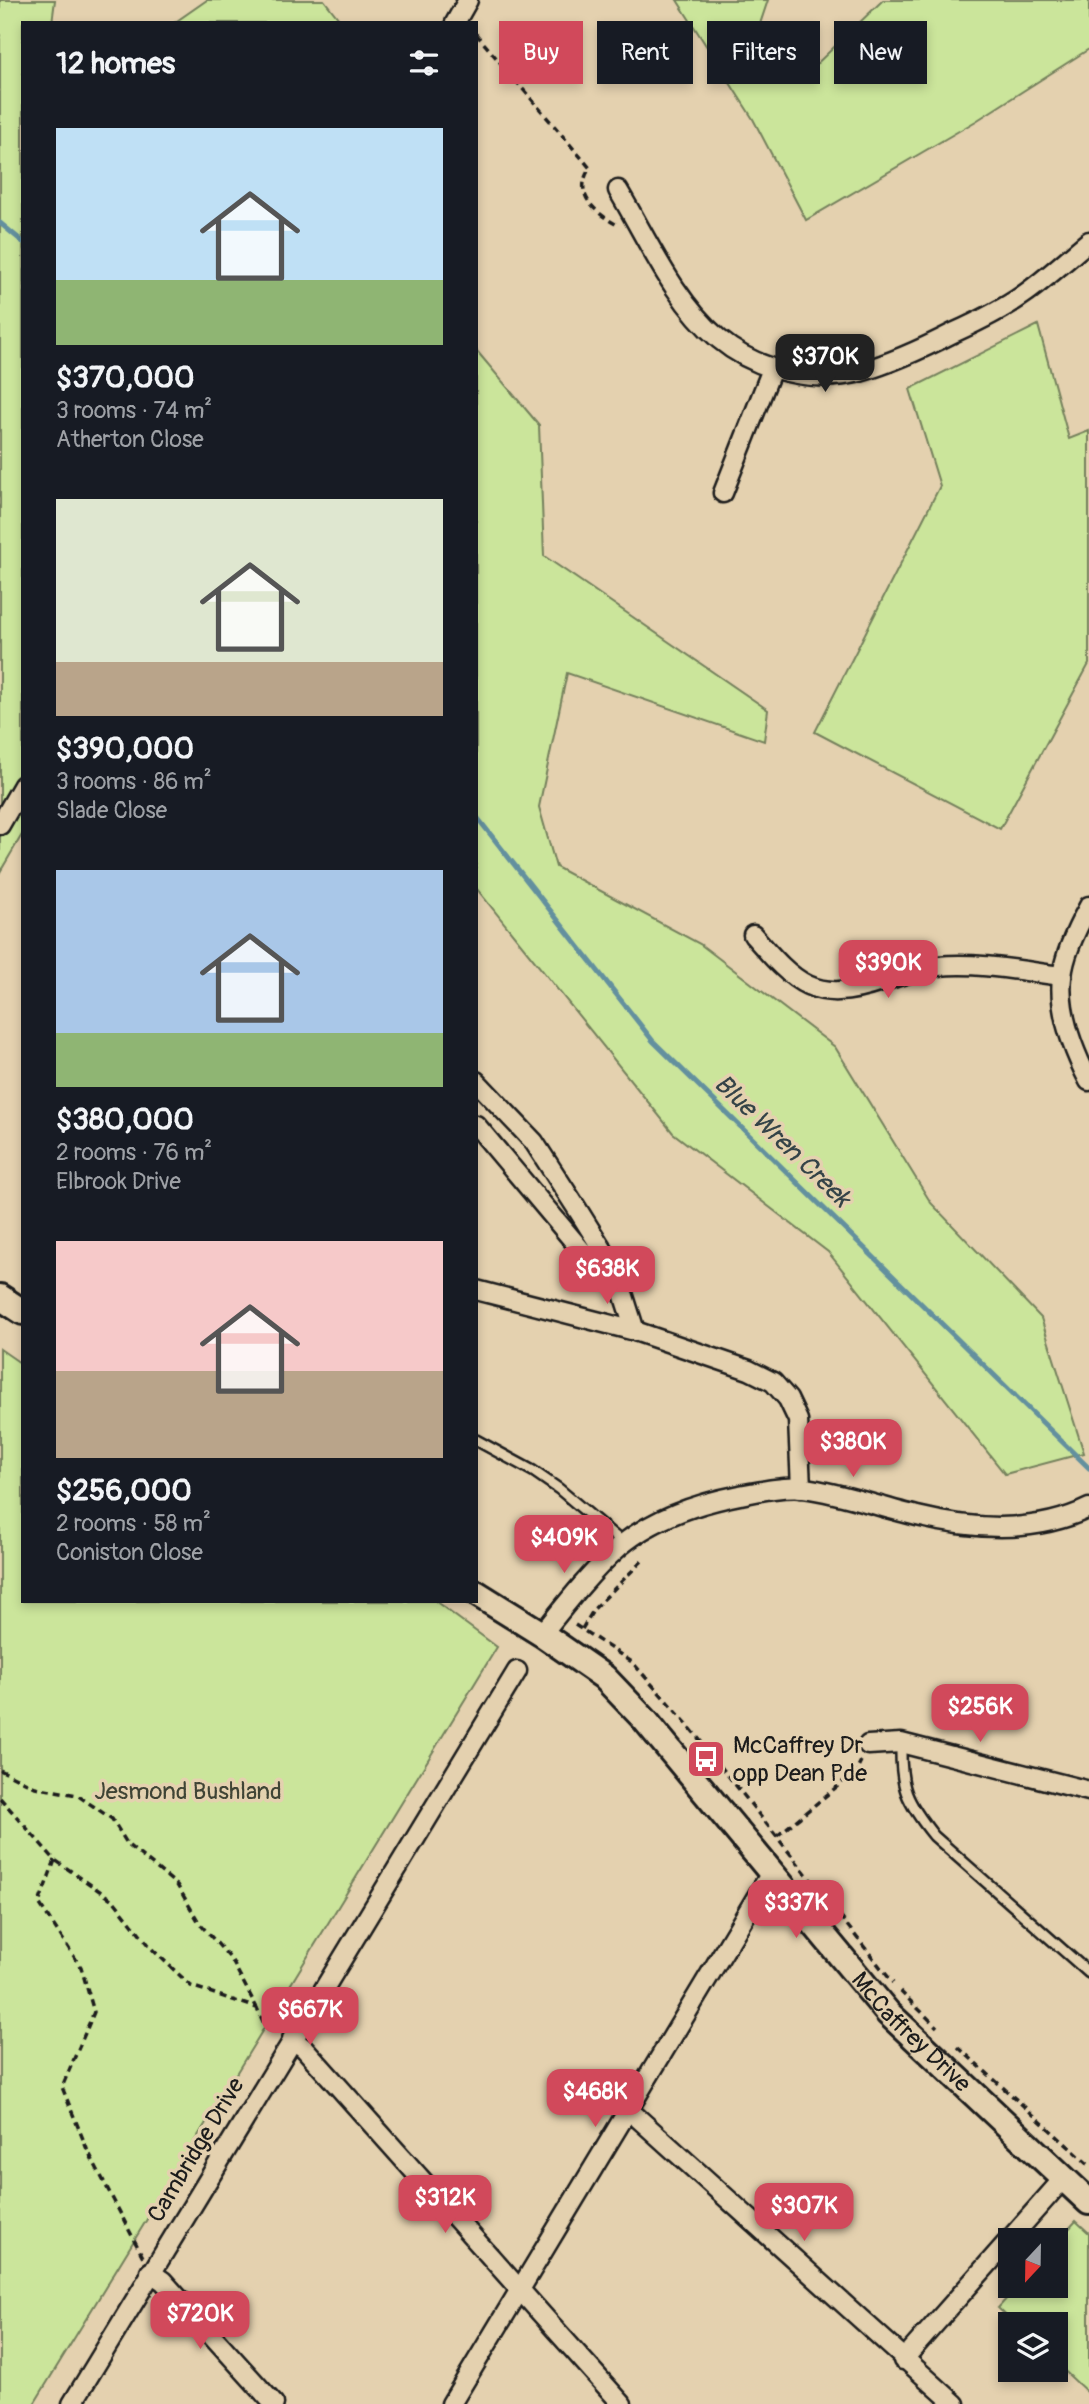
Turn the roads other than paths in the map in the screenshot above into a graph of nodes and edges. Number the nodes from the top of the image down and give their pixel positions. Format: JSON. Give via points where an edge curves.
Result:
{"nodes":[{"id":1,"x":468,"y":0,"type":"edge"},
{"id":2,"x":456,"y":21,"type":"edge"},
{"id":3,"x":618,"y":190,"type":"dead end"},
{"id":4,"x":1089,"y":241,"type":"edge"},
{"id":5,"x":772,"y":369,"type":"junction"},
{"id":6,"x":723,"y":493,"type":"dead end"},
{"id":7,"x":21,"y":788,"type":"edge"},
{"id":8,"x":0,"y":825,"type":"edge"},
{"id":9,"x":1089,"y":906,"type":"edge"},
{"id":10,"x":752,"y":935,"type":"dead end"},
{"id":11,"x":1062,"y":976,"type":"junction"},
{"id":12,"x":1089,"y":1080,"type":"edge"},
{"id":13,"x":478,"y":1083,"type":"edge"},
{"id":14,"x":478,"y":1127,"type":"edge"},
{"id":15,"x":616,"y":1271,"type":"junction"},
{"id":16,"x":478,"y":1288,"type":"edge"},
{"id":17,"x":0,"y":1297,"type":"edge"},
{"id":18,"x":21,"y":1311,"type":"edge"},
{"id":19,"x":635,"y":1331,"type":"junction"},
{"id":20,"x":478,"y":1441,"type":"edge"},
{"id":21,"x":801,"y":1488,"type":"junction"},
{"id":22,"x":1089,"y":1508,"type":"edge"},
{"id":23,"x":624,"y":1544,"type":"junction"},
{"id":24,"x":478,"y":1594,"type":"edge"},
{"id":25,"x":542,"y":1634,"type":"junction"},
{"id":26,"x":517,"y":1671,"type":"dead end"},
{"id":27,"x":901,"y":1744,"type":"junction"},
{"id":28,"x":868,"y":1745,"type":"road end"},
{"id":29,"x":1089,"y":1791,"type":"edge"},
{"id":30,"x":771,"y":1873,"type":"junction"},
{"id":31,"x":1089,"y":1973,"type":"edge"},
{"id":32,"x":292,"y":2039,"type":"junction"},
{"id":33,"x":629,"y":2110,"type":"junction"},
{"id":34,"x":1063,"y":2179,"type":"junction"},
{"id":35,"x":1089,"y":2202,"type":"edge"},
{"id":36,"x":150,"y":2273,"type":"junction"},
{"id":37,"x":520,"y":2290,"type":"junction"},
{"id":38,"x":903,"y":2360,"type":"junction"},
{"id":39,"x":72,"y":2404,"type":"edge"},
{"id":40,"x":274,"y":2404,"type":"edge"},
{"id":41,"x":451,"y":2404,"type":"edge"},
{"id":42,"x":622,"y":2404,"type":"edge"},
{"id":43,"x":955,"y":2404,"type":"edge"}],
"edges":[{"from":1,"to":2,"type":"street"},
{"from":3,"to":5,"type":"street","via":[[682,298],[704,324],[738,352]]},
{"from":4,"to":5,"type":"street","via":[[1023,295],[934,343],[859,372],[816,375]]},
{"from":5,"to":6,"type":"street"},
{"from":7,"to":8,"type":"street"},
{"from":9,"to":11,"type":"street"},
{"from":10,"to":11,"type":"street","via":[[793,978],[826,991],[845,992],[939,966]]},
{"from":11,"to":12,"type":"street","via":[[1067,1025]]},
{"from":13,"to":15,"type":"street","via":[[534,1142]]},
{"from":14,"to":15,"type":"street","via":[[582,1251]]},
{"from":15,"to":19,"type":"street"},
{"from":16,"to":19,"type":"street"},
{"from":17,"to":18,"type":"main road"},
{"from":19,"to":21,"type":"street","via":[[749,1370],[782,1390],[798,1420]]},
{"from":20,"to":23,"type":"lane","via":[[559,1489]]},
{"from":21,"to":22,"type":"street","via":[[918,1517],[984,1526],[1045,1524]]},
{"from":21,"to":23,"type":"street","via":[[712,1500],[673,1515]]},
{"from":23,"to":25,"type":"street","via":[[578,1589]]},
{"from":24,"to":25,"type":"main road","name":"McCaffrey Drive"},
{"from":25,"to":30,"type":"main road","name":"McCaffrey Drive","via":[[604,1677]]},
{"from":26,"to":32,"type":"street","name":"Cambridge Drive"},
{"from":27,"to":28,"type":"street"},
{"from":27,"to":29,"type":"street"},
{"from":27,"to":31,"type":"lane","via":[[902,1786],[934,1836]]},
{"from":30,"to":33,"type":"street"},
{"from":30,"to":34,"type":"main road","name":"McCaffrey Drive","via":[[888,2013]]},
{"from":32,"to":36,"type":"street","name":"Cambridge Drive"},
{"from":32,"to":37,"type":"street"},
{"from":33,"to":37,"type":"street"},
{"from":33,"to":38,"type":"street"},
{"from":34,"to":35,"type":"main road","name":"McCaffrey Drive"},
{"from":34,"to":38,"type":"street"},
{"from":36,"to":39,"type":"street","name":"Cambridge Drive"},
{"from":36,"to":40,"type":"street","via":[[163,2281]]},
{"from":37,"to":41,"type":"street"},
{"from":37,"to":42,"type":"street"},
{"from":38,"to":43,"type":"street"}]}
